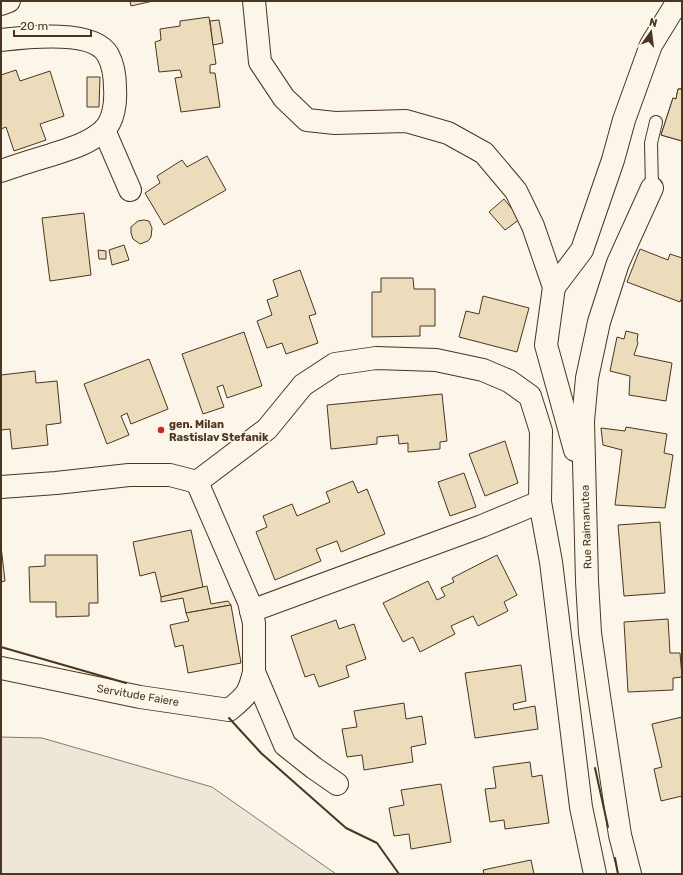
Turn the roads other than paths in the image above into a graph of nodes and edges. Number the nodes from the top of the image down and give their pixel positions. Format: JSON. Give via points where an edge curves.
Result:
{"nodes":[{"id":1,"x":9,"y":1,"type":"edge"},
{"id":2,"x":254,"y":1,"type":"edge"},
{"id":3,"x":678,"y":1,"type":"edge"},
{"id":4,"x":1,"y":4,"type":"edge"},
{"id":5,"x":1,"y":40,"type":"edge"},
{"id":6,"x":656,"y":122,"type":"dead end"},
{"id":7,"x":104,"y":130,"type":"junction"},
{"id":8,"x":1,"y":170,"type":"edge"},
{"id":9,"x":652,"y":188,"type":"joint"},
{"id":10,"x":130,"y":190,"type":"dead end"},
{"id":11,"x":554,"y":287,"type":"junction"},
{"id":12,"x":584,"y":460,"type":"junction"},
{"id":13,"x":197,"y":482,"type":"junction"},
{"id":14,"x":1,"y":486,"type":"edge"},
{"id":15,"x":540,"y":502,"type":"junction"},
{"id":16,"x":251,"y":611,"type":"junction"},
{"id":17,"x":1,"y":668,"type":"edge"},
{"id":18,"x":254,"y":672,"type":"junction"},
{"id":19,"x":337,"y":784,"type":"dead end"},
{"id":20,"x":594,"y":874,"type":"edge"},
{"id":21,"x":630,"y":874,"type":"edge"}],
"edges":[{"from":1,"to":4,"type":"street"},
{"from":2,"to":11,"type":"street","via":[[260,62],[284,98],[307,120],[335,123],[406,121],[448,133],[484,154],[516,192],[533,226]]},
{"from":3,"to":11,"type":"street","via":[[651,46],[582,250]]},
{"from":5,"to":7,"type":"street","via":[[69,37],[97,44],[108,54],[114,72],[116,93],[113,114]]},
{"from":6,"to":9,"type":"lane","via":[[651,143]]},
{"from":7,"to":8,"type":"street","via":[[88,142]]},
{"from":7,"to":10,"type":"street"},
{"from":9,"to":12,"type":"street","name":"Rue Raimanutea","via":[[618,263],[600,322],[587,378],[583,421]]},
{"from":11,"to":12,"type":"street","via":[[546,345],[575,450]]},
{"from":12,"to":21,"type":"street","name":"Rue Raimanutea","via":[[590,633],[619,828]]},
{"from":13,"to":14,"type":"street","via":[[170,476],[129,475]]},
{"from":13,"to":15,"type":"street","via":[[266,429],[303,386],[335,364],[376,358],[436,360],[483,370],[509,381],[530,396],[541,431]]},
{"from":13,"to":16,"type":"street"},
{"from":15,"to":16,"type":"street"},
{"from":15,"to":20,"type":"street","via":[[581,807]]},
{"from":16,"to":18,"type":"street","via":[[254,623]]},
{"from":17,"to":18,"type":"street","name":"Servitude Faiere","via":[[140,697],[229,710],[246,695]]},
{"from":18,"to":19,"type":"street","via":[[285,745]]}]}
